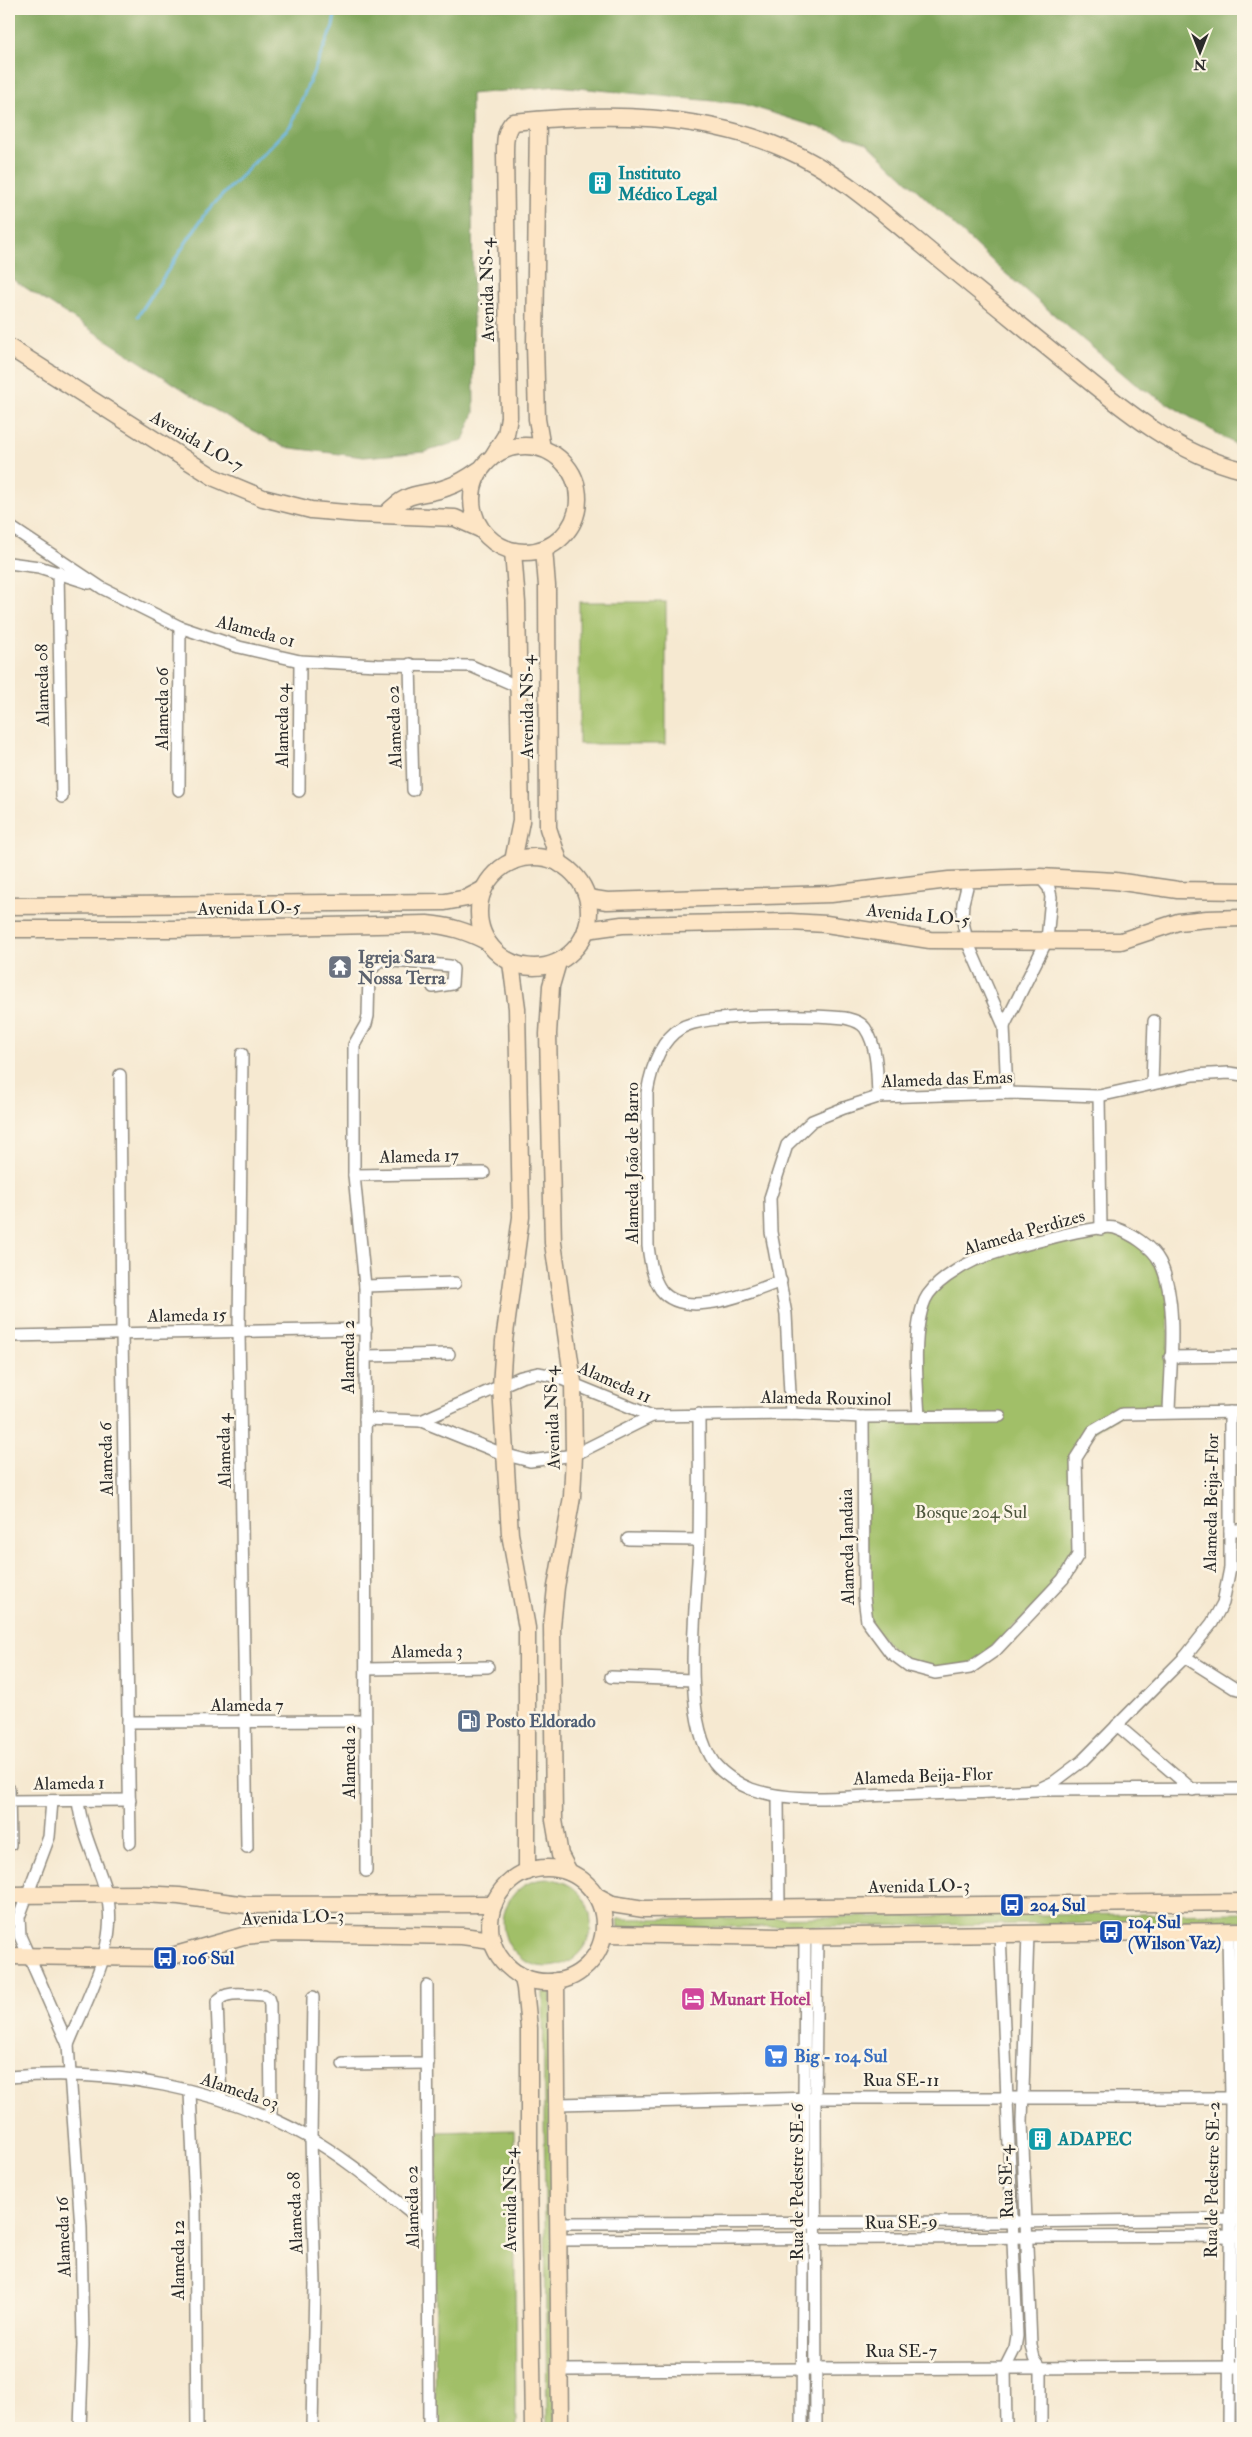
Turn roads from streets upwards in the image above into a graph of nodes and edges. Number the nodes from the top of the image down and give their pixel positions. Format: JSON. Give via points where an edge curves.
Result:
{"nodes":[{"id":1,"x":538,"y":120,"type":"junction"},
{"id":2,"x":9,"y":347,"type":"edge"},
{"id":3,"x":542,"y":448,"type":"junction"},
{"id":4,"x":493,"y":456,"type":"junction"},
{"id":5,"x":480,"y":469,"type":"junction"},
{"id":6,"x":1243,"y":470,"type":"edge"},
{"id":7,"x":386,"y":514,"type":"junction"},
{"id":8,"x":9,"y":526,"type":"edge"},
{"id":9,"x":480,"y":529,"type":"junction"},
{"id":10,"x":544,"y":549,"type":"junction"},
{"id":11,"x":513,"y":551,"type":"junction"},
{"id":12,"x":9,"y":563,"type":"edge"},
{"id":13,"x":58,"y":572,"type":"junction"},
{"id":14,"x":102,"y":588,"type":"junction"},
{"id":15,"x":180,"y":627,"type":"junction"},
{"id":16,"x":300,"y":661,"type":"junction"},
{"id":17,"x":410,"y":664,"type":"junction"},
{"id":18,"x":519,"y":686,"type":"junction"},
{"id":19,"x":179,"y":790,"type":"dead end"},
{"id":20,"x":413,"y":790,"type":"dead end"},
{"id":21,"x":299,"y":791,"type":"dead end"},
{"id":22,"x":62,"y":797,"type":"dead end"},
{"id":23,"x":513,"y":861,"type":"junction"},
{"id":24,"x":560,"y":864,"type":"junction"},
{"id":25,"x":1040,"y":876,"type":"junction"},
{"id":26,"x":969,"y":879,"type":"junction"},
{"id":27,"x":482,"y":890,"type":"junction"},
{"id":28,"x":1243,"y":891,"type":"edge"},
{"id":29,"x":588,"y":898,"type":"junction"},
{"id":30,"x":9,"y":906,"type":"edge"},
{"id":31,"x":1243,"y":918,"type":"edge"},
{"id":32,"x":9,"y":929,"type":"edge"},
{"id":33,"x":586,"y":930,"type":"junction"},
{"id":34,"x":1047,"y":940,"type":"junction"},
{"id":35,"x":486,"y":941,"type":"junction"},
{"id":36,"x":967,"y":941,"type":"junction"},
{"id":37,"x":558,"y":962,"type":"junction"},
{"id":38,"x":511,"y":963,"type":"junction"},
{"id":39,"x":433,"y":987,"type":"dead end"},
{"id":40,"x":1154,"y":1021,"type":"dead end"},
{"id":41,"x":1004,"y":1026,"type":"junction"},
{"id":42,"x":242,"y":1054,"type":"dead end"},
{"id":43,"x":120,"y":1075,"type":"dead end"},
{"id":44,"x":1243,"y":1075,"type":"edge"},
{"id":45,"x":1152,"y":1084,"type":"junction"},
{"id":46,"x":1007,"y":1093,"type":"junction"},
{"id":47,"x":1099,"y":1096,"type":"junction"},
{"id":48,"x":878,"y":1097,"type":"junction"},
{"id":49,"x":484,"y":1173,"type":"dead end"},
{"id":50,"x":354,"y":1175,"type":"junction"},
{"id":51,"x":1101,"y":1229,"type":"junction"},
{"id":52,"x":781,"y":1281,"type":"junction"},
{"id":53,"x":455,"y":1283,"type":"dead end"},
{"id":54,"x":365,"y":1286,"type":"junction"},
{"id":55,"x":366,"y":1329,"type":"junction"},
{"id":56,"x":239,"y":1331,"type":"junction"},
{"id":57,"x":122,"y":1334,"type":"junction"},
{"id":58,"x":9,"y":1336,"type":"edge"},
{"id":59,"x":449,"y":1354,"type":"dead end"},
{"id":60,"x":366,"y":1356,"type":"junction"},
{"id":61,"x":1243,"y":1356,"type":"edge"},
{"id":62,"x":1170,"y":1357,"type":"junction"},
{"id":63,"x":573,"y":1382,"type":"junction"},
{"id":64,"x":501,"y":1387,"type":"junction"},
{"id":65,"x":1169,"y":1412,"type":"junction"},
{"id":66,"x":1230,"y":1412,"type":"junction"},
{"id":67,"x":1243,"y":1412,"type":"edge"},
{"id":68,"x":699,"y":1414,"type":"junction"},
{"id":69,"x":791,"y":1414,"type":"junction"},
{"id":70,"x":652,"y":1416,"type":"junction"},
{"id":71,"x":1000,"y":1416,"type":"dead end"},
{"id":72,"x":863,"y":1417,"type":"junction"},
{"id":73,"x":919,"y":1417,"type":"junction"},
{"id":74,"x":365,"y":1419,"type":"junction"},
{"id":75,"x":421,"y":1421,"type":"junction"},
{"id":76,"x":503,"y":1454,"type":"junction"},
{"id":77,"x":574,"y":1455,"type":"junction"},
{"id":78,"x":1230,"y":1530,"type":"junction"},
{"id":79,"x":1243,"y":1530,"type":"edge"},
{"id":80,"x":628,"y":1539,"type":"dead end"},
{"id":81,"x":699,"y":1540,"type":"junction"},
{"id":82,"x":1185,"y":1657,"type":"junction"},
{"id":83,"x":488,"y":1667,"type":"dead end"},
{"id":84,"x":366,"y":1669,"type":"junction"},
{"id":85,"x":611,"y":1677,"type":"dead end"},
{"id":86,"x":693,"y":1680,"type":"junction"},
{"id":87,"x":1243,"y":1690,"type":"edge"},
{"id":88,"x":366,"y":1721,"type":"junction"},
{"id":89,"x":128,"y":1722,"type":"junction"},
{"id":90,"x":246,"y":1723,"type":"junction"},
{"id":91,"x":1117,"y":1725,"type":"junction"},
{"id":92,"x":9,"y":1789,"type":"edge"},
{"id":93,"x":1243,"y":1789,"type":"edge"},
{"id":94,"x":1038,"y":1790,"type":"junction"},
{"id":95,"x":1193,"y":1790,"type":"junction"},
{"id":96,"x":778,"y":1797,"type":"junction"},
{"id":97,"x":130,"y":1800,"type":"junction"},
{"id":98,"x":9,"y":1801,"type":"edge"},
{"id":99,"x":52,"y":1801,"type":"junction"},
{"id":100,"x":78,"y":1801,"type":"junction"},
{"id":101,"x":130,"y":1843,"type":"dead end"},
{"id":102,"x":10,"y":1845,"type":"dead end"},
{"id":103,"x":247,"y":1847,"type":"dead end"},
{"id":104,"x":366,"y":1871,"type":"dead end"},
{"id":105,"x":527,"y":1872,"type":"junction"},
{"id":106,"x":569,"y":1872,"type":"junction"},
{"id":107,"x":29,"y":1893,"type":"junction"},
{"id":108,"x":106,"y":1894,"type":"junction"},
{"id":109,"x":9,"y":1895,"type":"edge"},
{"id":110,"x":598,"y":1896,"type":"junction"},
{"id":111,"x":1243,"y":1902,"type":"edge"},
{"id":112,"x":494,"y":1904,"type":"junction"},
{"id":113,"x":779,"y":1907,"type":"junction"},
{"id":114,"x":1237,"y":1931,"type":"edge"},
{"id":115,"x":1028,"y":1933,"type":"junction"},
{"id":116,"x":604,"y":1934,"type":"junction"},
{"id":117,"x":1000,"y":1934,"type":"junction"},
{"id":118,"x":811,"y":1936,"type":"junction"},
{"id":119,"x":492,"y":1940,"type":"junction"},
{"id":120,"x":9,"y":1956,"type":"edge"},
{"id":121,"x":28,"y":1956,"type":"junction"},
{"id":122,"x":104,"y":1957,"type":"junction"},
{"id":123,"x":518,"y":1974,"type":"junction"},
{"id":124,"x":556,"y":1982,"type":"junction"},
{"id":125,"x":428,"y":1986,"type":"dead end"},
{"id":126,"x":313,"y":1997,"type":"dead end"},
{"id":127,"x":68,"y":2045,"type":"junction"},
{"id":128,"x":428,"y":2063,"type":"junction"},
{"id":129,"x":343,"y":2064,"type":"dead end"},
{"id":130,"x":69,"y":2075,"type":"junction"},
{"id":131,"x":9,"y":2077,"type":"edge"},
{"id":132,"x":190,"y":2092,"type":"junction"},
{"id":133,"x":1024,"y":2096,"type":"junction"},
{"id":134,"x":1007,"y":2097,"type":"junction"},
{"id":135,"x":1239,"y":2098,"type":"edge"},
{"id":136,"x":221,"y":2099,"type":"junction"},
{"id":137,"x":809,"y":2099,"type":"junction"},
{"id":138,"x":558,"y":2104,"type":"junction"},
{"id":139,"x":270,"y":2118,"type":"junction"},
{"id":140,"x":311,"y":2139,"type":"junction"},
{"id":141,"x":1243,"y":2219,"type":"edge"},
{"id":142,"x":815,"y":2220,"type":"junction"},
{"id":143,"x":1230,"y":2220,"type":"junction"},
{"id":144,"x":802,"y":2221,"type":"junction"},
{"id":145,"x":1025,"y":2221,"type":"junction"},
{"id":146,"x":1011,"y":2222,"type":"junction"},
{"id":147,"x":560,"y":2223,"type":"junction"},
{"id":148,"x":429,"y":2226,"type":"junction"},
{"id":149,"x":1229,"y":2236,"type":"junction"},
{"id":150,"x":1243,"y":2236,"type":"edge"},
{"id":151,"x":1026,"y":2237,"type":"junction"},
{"id":152,"x":1013,"y":2238,"type":"junction"},
{"id":153,"x":560,"y":2240,"type":"junction"},
{"id":154,"x":802,"y":2240,"type":"junction"},
{"id":155,"x":815,"y":2240,"type":"junction"},
{"id":156,"x":1228,"y":2367,"type":"junction"},
{"id":157,"x":1242,"y":2367,"type":"edge"},
{"id":158,"x":816,"y":2368,"type":"junction"},
{"id":159,"x":1005,"y":2368,"type":"junction"},
{"id":160,"x":1041,"y":2368,"type":"junction"},
{"id":161,"x":802,"y":2369,"type":"junction"},
{"id":162,"x":560,"y":2370,"type":"junction"},
{"id":163,"x":80,"y":2428,"type":"edge"},
{"id":164,"x":197,"y":2428,"type":"edge"},
{"id":165,"x":312,"y":2428,"type":"edge"},
{"id":166,"x":429,"y":2428,"type":"edge"},
{"id":167,"x":534,"y":2428,"type":"edge"},
{"id":168,"x":560,"y":2428,"type":"edge"},
{"id":169,"x":802,"y":2428,"type":"edge"},
{"id":170,"x":816,"y":2428,"type":"edge"},
{"id":171,"x":1006,"y":2428,"type":"edge"},
{"id":172,"x":1041,"y":2428,"type":"edge"},
{"id":173,"x":1229,"y":2428,"type":"edge"},
{"id":174,"x":1242,"y":2428,"type":"edge"}],
"edges":[{"from":1,"to":3,"type":"street","via":[[535,346],[537,419]]},
{"from":1,"to":4,"type":"street","name":"Avenida NS-4","via":[[513,122],[506,138],[509,417],[506,435]]},
{"from":1,"to":6,"type":"street","via":[[626,117],[685,122],[750,136],[794,153],[871,201],[1123,410],[1174,441]]},
{"from":2,"to":7,"type":"street","name":"Avenida LO-7","via":[[215,478],[263,498],[311,510]]},
{"from":3,"to":4,"type":"street","via":[[516,446]]},
{"from":3,"to":10,"type":"street","via":[[556,455],[568,467],[576,482],[579,498],[577,514],[570,529],[559,541]]},
{"from":4,"to":5,"type":"street"},
{"from":5,"to":7,"type":"street","via":[[447,488],[405,497]]},
{"from":5,"to":9,"type":"street","via":[[473,483],[471,499],[473,515]]},
{"from":7,"to":9,"type":"street","name":"Avenida LO-7","via":[[455,518]]},
{"from":8,"to":14,"type":"street","name":"Alameda 01"},
{"from":9,"to":11,"type":"street","via":[[489,539]]},
{"from":10,"to":11,"type":"street"},
{"from":10,"to":24,"type":"street","name":"Avenida NS-4","via":[[548,828]]},
{"from":11,"to":18,"type":"street","name":"Avenida NS-4"},
{"from":12,"to":13,"type":"street"},
{"from":13,"to":14,"type":"street"},
{"from":13,"to":22,"type":"street","name":"Alameda 08"},
{"from":14,"to":15,"type":"street","name":"Alameda 01"},
{"from":15,"to":16,"type":"street","name":"Alameda 01","via":[[239,647]]},
{"from":15,"to":19,"type":"street","name":"Alameda 06"},
{"from":16,"to":17,"type":"street","name":"Alameda 01"},
{"from":16,"to":21,"type":"street","name":"Alameda 04"},
{"from":17,"to":18,"type":"street","name":"Alameda 01","via":[[471,666]]},
{"from":17,"to":20,"type":"street","name":"Alameda 02"},
{"from":18,"to":23,"type":"street","name":"Avenida NS-4","via":[[521,821]]},
{"from":23,"to":24,"type":"street","via":[[537,857]]},
{"from":23,"to":27,"type":"street","via":[[495,872]]},
{"from":24,"to":29,"type":"street","via":[[580,882]]},
{"from":25,"to":26,"type":"street","name":"Avenida LO-5"},
{"from":25,"to":28,"type":"street","name":"Avenida LO-5","via":[[1115,881],[1178,890]]},
{"from":25,"to":34,"type":"street","via":[[1051,897]]},
{"from":26,"to":29,"type":"street","name":"Avenida LO-5","via":[[806,896],[607,901]]},
{"from":26,"to":36,"type":"street","via":[[962,917]]},
{"from":27,"to":30,"type":"street","name":"Avenida LO-5","via":[[467,898],[445,902]]},
{"from":27,"to":35,"type":"street","via":[[478,916]]},
{"from":29,"to":33,"type":"street","via":[[590,914]]},
{"from":31,"to":34,"type":"street","name":"Avenida LO-5","via":[[1178,922],[1121,941]]},
{"from":32,"to":35,"type":"street","name":"Avenida LO-5","via":[[427,924],[450,926]]},
{"from":33,"to":36,"type":"street","name":"Avenida LO-5","via":[[622,926],[790,922]]},
{"from":33,"to":37,"type":"street","via":[[580,943]]},
{"from":34,"to":36,"type":"street","name":"Avenida LO-5"},
{"from":34,"to":41,"type":"street"},
{"from":35,"to":38,"type":"street","via":[[498,956]]},
{"from":36,"to":41,"type":"street"},
{"from":37,"to":38,"type":"street","via":[[535,968]]},
{"from":37,"to":63,"type":"street","name":"Avenida NS-4","via":[[552,986],[548,1034],[553,1234]]},
{"from":38,"to":64,"type":"street","via":[[516,1008],[521,1218],[504,1340]]},
{"from":39,"to":50,"type":"street","name":"Alameda 2","via":[[452,984],[453,969],[450,966],[380,960],[369,972],[368,1016],[354,1045]]},
{"from":40,"to":45,"type":"street"},
{"from":41,"to":46,"type":"street"},
{"from":42,"to":56,"type":"street","name":"Alameda 4"},
{"from":43,"to":57,"type":"street","name":"Alameda 6"},
{"from":44,"to":45,"type":"street","name":"Alameda das Emas","via":[[1193,1075]]},
{"from":45,"to":47,"type":"street","name":"Alameda das Emas"},
{"from":46,"to":47,"type":"street","name":"Alameda das Emas"},
{"from":46,"to":48,"type":"street","name":"Alameda das Emas"},
{"from":47,"to":51,"type":"street"},
{"from":48,"to":52,"type":"street","name":"Alameda das Emas","via":[[812,1121],[787,1145],[770,1198],[771,1232]]},
{"from":48,"to":52,"type":"street","name":"Alameda João de Barro","via":[[876,1064],[865,1027],[845,1018],[727,1018],[682,1027],[669,1037],[651,1068],[647,1093],[648,1246],[650,1265],[662,1291],[674,1300],[694,1304],[739,1296]]},
{"from":49,"to":50,"type":"street","name":"Alameda 17"},
{"from":50,"to":54,"type":"street","name":"Alameda 2"},
{"from":51,"to":62,"type":"street","name":"Alameda Perdizes","via":[[1114,1228],[1141,1241],[1159,1260],[1168,1288]]},
{"from":51,"to":73,"type":"street","name":"Alameda Perdizes","via":[[1080,1230],[975,1260],[947,1276],[926,1299],[919,1325]]},
{"from":52,"to":69,"type":"street","name":"Alameda das Emas","via":[[788,1337]]},
{"from":53,"to":54,"type":"street"},
{"from":54,"to":55,"type":"street","name":"Alameda 2"},
{"from":55,"to":56,"type":"street","name":"Alameda 15"},
{"from":55,"to":60,"type":"street","name":"Alameda 2"},
{"from":56,"to":57,"type":"street","name":"Alameda 15"},
{"from":56,"to":90,"type":"street","name":"Alameda 4"},
{"from":57,"to":58,"type":"street","name":"Alameda 15"},
{"from":57,"to":89,"type":"street","name":"Alameda 6"},
{"from":59,"to":60,"type":"street"},
{"from":60,"to":74,"type":"street","name":"Alameda 2"},
{"from":61,"to":62,"type":"street"},
{"from":62,"to":65,"type":"street","name":"Alameda Perdizes"},
{"from":63,"to":64,"type":"street","name":"Alameda 11","via":[[538,1374],[521,1377]]},
{"from":63,"to":70,"type":"street","name":"Alameda 11"},
{"from":63,"to":77,"type":"street","name":"Avenida NS-4"},
{"from":64,"to":75,"type":"street","name":"Alameda 11"},
{"from":64,"to":76,"type":"street"},
{"from":65,"to":66,"type":"street","name":"Alameda Jandaia"},
{"from":65,"to":72,"type":"street","name":"Alameda Jandaia","via":[[1122,1414],[1093,1432],[1076,1458],[1078,1554],[1063,1579],[996,1650],[970,1668],[935,1673],[909,1666],[890,1652],[867,1621],[864,1597]]},
{"from":66,"to":67,"type":"street","name":"Alameda Jandaia"},
{"from":66,"to":78,"type":"street","name":"Alameda Beija-Flor"},
{"from":68,"to":69,"type":"street","name":"Alameda Rouxinol"},
{"from":68,"to":70,"type":"street","name":"Alameda Rouxinol"},
{"from":68,"to":81,"type":"street","name":"Alameda Beija-Flor"},
{"from":69,"to":72,"type":"street","name":"Alameda Rouxinol"},
{"from":70,"to":77,"type":"street","name":"Alameda 11"},
{"from":71,"to":73,"type":"street","name":"Alameda Rouxinol"},
{"from":72,"to":73,"type":"street","name":"Alameda Rouxinol"},
{"from":74,"to":75,"type":"street","name":"Alameda 11"},
{"from":74,"to":84,"type":"street","name":"Alameda 2"},
{"from":75,"to":76,"type":"street","name":"Alameda 11"},
{"from":76,"to":77,"type":"street","name":"Alameda 11","via":[[530,1461]]},
{"from":76,"to":105,"type":"street","via":[[510,1534],[527,1628]]},
{"from":77,"to":106,"type":"street","name":"Avenida NS-4","via":[[572,1497],[552,1626],[554,1820],[560,1855]]},
{"from":78,"to":79,"type":"street"},
{"from":78,"to":82,"type":"street","name":"Alameda Beija-Flor","via":[[1230,1568],[1223,1603]]},
{"from":80,"to":81,"type":"street"},
{"from":81,"to":86,"type":"street","name":"Alameda Beija-Flor"},
{"from":82,"to":87,"type":"street","via":[[1234,1688]]},
{"from":82,"to":91,"type":"street","name":"Alameda Beija-Flor"},
{"from":83,"to":84,"type":"street","name":"Alameda 3"},
{"from":84,"to":88,"type":"street","name":"Alameda 2"},
{"from":85,"to":86,"type":"street"},
{"from":86,"to":96,"type":"street","name":"Alameda Beija-Flor","via":[[697,1716],[714,1762],[729,1777],[749,1788]]},
{"from":88,"to":90,"type":"street","name":"Alameda 7"},
{"from":88,"to":104,"type":"street","name":"Alameda 2"},
{"from":89,"to":90,"type":"street","name":"Alameda 7"},
{"from":89,"to":97,"type":"street","name":"Alameda 6"},
{"from":90,"to":103,"type":"street","name":"Alameda 4"},
{"from":91,"to":94,"type":"street","name":"Alameda Beija-Flor","via":[[1082,1761]]},
{"from":91,"to":95,"type":"street"},
{"from":92,"to":98,"type":"street"},
{"from":93,"to":95,"type":"street"},
{"from":94,"to":95,"type":"street"},
{"from":94,"to":96,"type":"street","name":"Alameda Beija-Flor"},
{"from":96,"to":113,"type":"street"},
{"from":97,"to":100,"type":"street","name":"Alameda 1"},
{"from":97,"to":101,"type":"street","name":"Alameda 6"},
{"from":98,"to":99,"type":"street","name":"Alameda 1"},
{"from":98,"to":102,"type":"street"},
{"from":99,"to":100,"type":"street","name":"Alameda 1"},
{"from":99,"to":107,"type":"street","name":"Alameda 16","via":[[49,1836]]},
{"from":100,"to":108,"type":"street","name":"Alameda 16","via":[[81,1824]]},
{"from":105,"to":106,"type":"street","via":[[551,1868]]},
{"from":105,"to":112,"type":"street","via":[[503,1889]]},
{"from":106,"to":110,"type":"street"},
{"from":107,"to":108,"type":"street","name":"Avenida LO-3"},
{"from":107,"to":109,"type":"street","name":"Avenida LO-3"},
{"from":107,"to":121,"type":"street","name":"Alameda 16","via":[[19,1917],[20,1936]]},
{"from":108,"to":112,"type":"street","name":"Avenida LO-3","via":[[179,1896],[247,1905]]},
{"from":108,"to":122,"type":"street","name":"Alameda 16","via":[[109,1940]]},
{"from":110,"to":113,"type":"street","name":"Avenida LO-3","via":[[612,1904],[644,1909]]},
{"from":110,"to":116,"type":"street","via":[[604,1914]]},
{"from":111,"to":113,"type":"street","name":"Avenida LO-3"},
{"from":112,"to":119,"type":"street","via":[[490,1922]]},
{"from":114,"to":115,"type":"street"},
{"from":114,"to":135,"type":"street","name":"Rua de Pedestre SE-2"},
{"from":115,"to":117,"type":"street"},
{"from":115,"to":133,"type":"street","name":"Rua SE-4"},
{"from":116,"to":118,"type":"street"},
{"from":116,"to":124,"type":"street","via":[[600,1950],[589,1964],[575,1975]]},
{"from":117,"to":118,"type":"street"},
{"from":117,"to":134,"type":"street","name":"Rua SE-4"},
{"from":118,"to":137,"type":"street","name":"Rua de Pedestre SE-6"},
{"from":119,"to":122,"type":"street","name":"Avenida LO-3","via":[[462,1936],[278,1934],[243,1936],[166,1958]]},
{"from":119,"to":123,"type":"street","via":[[500,1956]]},
{"from":120,"to":121,"type":"street","name":"Avenida LO-3"},
{"from":121,"to":122,"type":"street","name":"Avenida LO-3"},
{"from":121,"to":127,"type":"street","name":"Alameda 16"},
{"from":122,"to":127,"type":"street","name":"Alameda 16"},
{"from":123,"to":124,"type":"street","via":[[537,1981]]},
{"from":123,"to":167,"type":"street","name":"Avenida NS-4","via":[[525,1988],[529,2028]]},
{"from":124,"to":138,"type":"street"},
{"from":125,"to":128,"type":"street","name":"Alameda 02"},
{"from":126,"to":140,"type":"street","name":"Alameda 08"},
{"from":127,"to":130,"type":"street","name":"Alameda 16"},
{"from":128,"to":129,"type":"street"},
{"from":128,"to":148,"type":"street","name":"Alameda 02"},
{"from":130,"to":131,"type":"street","name":"Alameda 03"},
{"from":130,"to":132,"type":"street","name":"Alameda 03","via":[[125,2079]]},
{"from":130,"to":163,"type":"street","name":"Alameda 16","via":[[82,2227]]},
{"from":132,"to":136,"type":"street","name":"Alameda 03"},
{"from":132,"to":164,"type":"street","name":"Alameda 12","via":[[195,2205]]},
{"from":133,"to":134,"type":"street","name":"Rua SE-11"},
{"from":133,"to":135,"type":"street","name":"Rua SE-11"},
{"from":133,"to":145,"type":"street","name":"Rua SE-4"},
{"from":134,"to":137,"type":"street","name":"Rua SE-11"},
{"from":134,"to":146,"type":"street","name":"Rua SE-4"},
{"from":135,"to":141,"type":"street","name":"Rua de Pedestre SE-2"},
{"from":135,"to":143,"type":"street","name":"Rua de Pedestre SE-2"},
{"from":136,"to":139,"type":"street","name":"Alameda 03"},
{"from":136,"to":139,"type":"street","via":[[217,2002],[226,1995],[264,1996],[270,2004]]},
{"from":137,"to":138,"type":"street","name":"Rua SE-11"},
{"from":137,"to":142,"type":"street","name":"Rua de Pedestre SE-6"},
{"from":137,"to":144,"type":"street","name":"Rua de Pedestre SE-6"},
{"from":138,"to":147,"type":"street"},
{"from":139,"to":140,"type":"street","name":"Alameda 03"},
{"from":140,"to":148,"type":"street","name":"Alameda 03"},
{"from":140,"to":165,"type":"street","name":"Alameda 08","via":[[315,2285]]},
{"from":141,"to":143,"type":"street","name":"Rua SE-9"},
{"from":141,"to":150,"type":"street","name":"Rua de Pedestre SE-2"},
{"from":142,"to":144,"type":"street","name":"Rua SE-9"},
{"from":142,"to":146,"type":"street","name":"Rua SE-9"},
{"from":142,"to":155,"type":"street","name":"Rua de Pedestre SE-6"},
{"from":143,"to":145,"type":"street","name":"Rua SE-9"},
{"from":143,"to":149,"type":"street","name":"Rua de Pedestre SE-2"},
{"from":144,"to":147,"type":"street","name":"Rua SE-9"},
{"from":144,"to":154,"type":"street","name":"Rua de Pedestre SE-6"},
{"from":145,"to":146,"type":"street","name":"Rua SE-9"},
{"from":145,"to":151,"type":"street","name":"Rua SE-4"},
{"from":146,"to":152,"type":"street","name":"Rua SE-4"},
{"from":147,"to":153,"type":"street"},
{"from":148,"to":166,"type":"street","name":"Alameda 02"},
{"from":149,"to":150,"type":"street","name":"Rua SE-9"},
{"from":149,"to":151,"type":"street","name":"Rua SE-9"},
{"from":149,"to":156,"type":"street","name":"Rua de Pedestre SE-2"},
{"from":150,"to":157,"type":"street","name":"Rua de Pedestre SE-2"},
{"from":151,"to":152,"type":"street","name":"Rua SE-9"},
{"from":151,"to":160,"type":"street","name":"Rua SE-4","via":[[1031,2345]]},
{"from":152,"to":155,"type":"street","name":"Rua SE-9"},
{"from":152,"to":159,"type":"street","name":"Rua SE-4","via":[[1017,2336]]},
{"from":153,"to":154,"type":"street","name":"Rua SE-9"},
{"from":153,"to":162,"type":"street"},
{"from":154,"to":155,"type":"street","name":"Rua SE-9"},
{"from":154,"to":161,"type":"street","name":"Rua de Pedestre SE-6"},
{"from":155,"to":158,"type":"street","name":"Rua de Pedestre SE-6"},
{"from":156,"to":157,"type":"street","name":"Rua SE-7"},
{"from":156,"to":160,"type":"street","name":"Rua SE-7"},
{"from":156,"to":173,"type":"street","name":"Rua de Pedestre SE-2"},
{"from":157,"to":174,"type":"street","name":"Rua de Pedestre SE-2"},
{"from":158,"to":159,"type":"street","name":"Rua SE-7"},
{"from":158,"to":161,"type":"street","name":"Rua SE-7"},
{"from":158,"to":170,"type":"street","name":"Rua de Pedestre SE-6"},
{"from":159,"to":160,"type":"street","name":"Rua SE-7"},
{"from":159,"to":171,"type":"street","name":"Rua SE-4"},
{"from":160,"to":172,"type":"street","name":"Rua SE-4"},
{"from":161,"to":162,"type":"street","name":"Rua SE-7"},
{"from":161,"to":169,"type":"street","name":"Rua de Pedestre SE-6"},
{"from":162,"to":168,"type":"street"}]}
